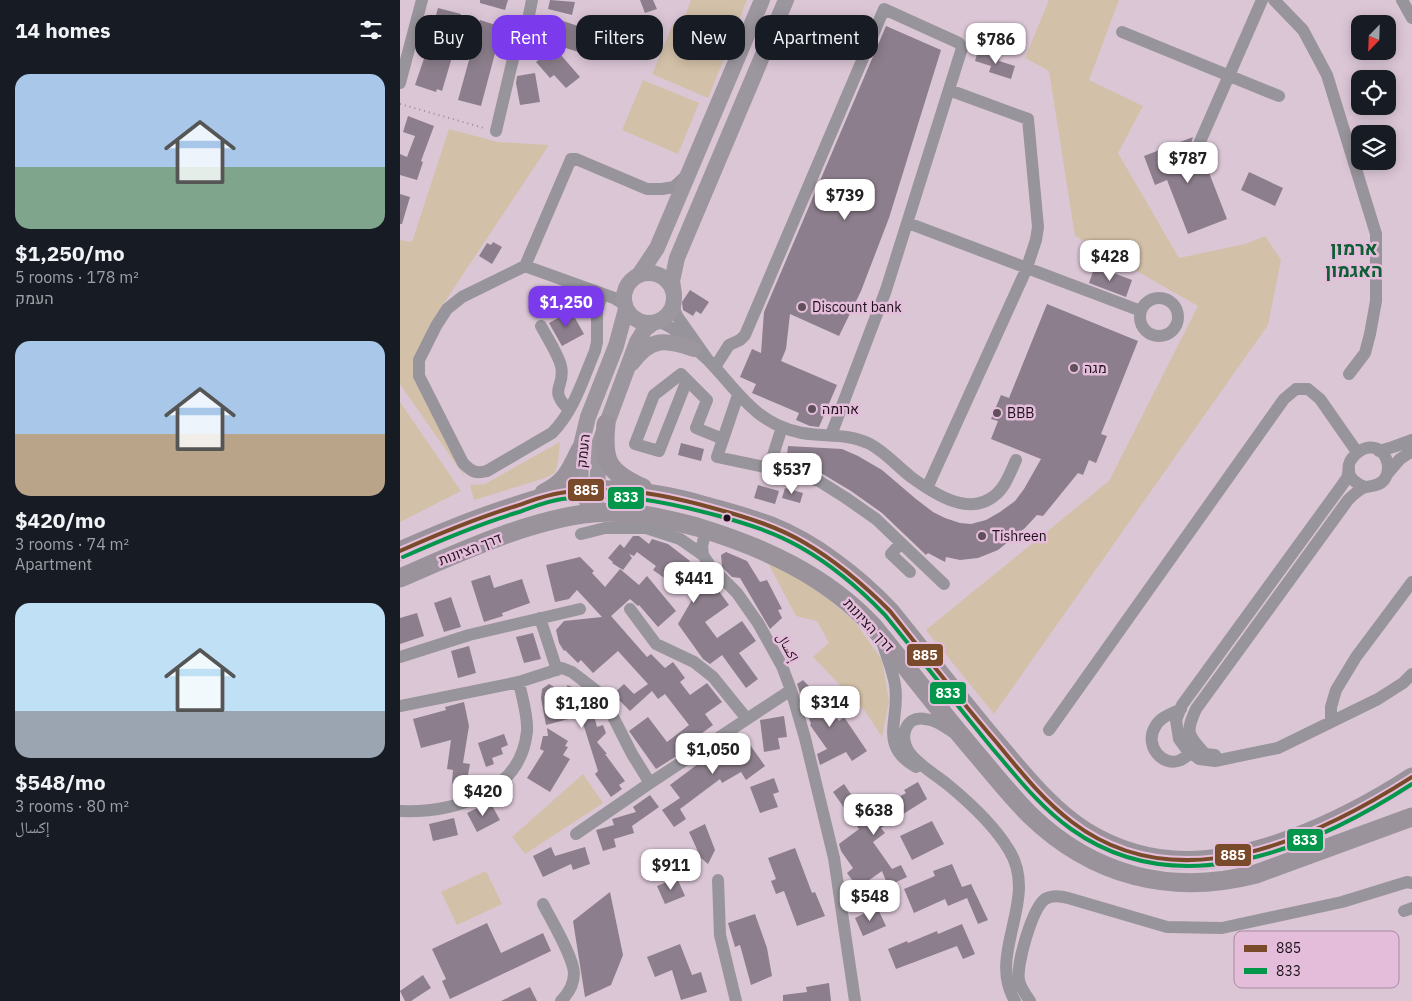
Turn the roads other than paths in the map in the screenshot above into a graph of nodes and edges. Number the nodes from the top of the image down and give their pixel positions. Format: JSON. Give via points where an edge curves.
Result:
{"nodes":[{"id":1,"x":422,"y":0,"type":"edge"},
{"id":2,"x":532,"y":0,"type":"edge"},
{"id":3,"x":762,"y":0,"type":"edge"},
{"id":4,"x":786,"y":0,"type":"edge"},
{"id":5,"x":1262,"y":0,"type":"edge"},
{"id":6,"x":1274,"y":0,"type":"edge"},
{"id":7,"x":1402,"y":0,"type":"edge"},
{"id":8,"x":1412,"y":18,"type":"edge"},
{"id":9,"x":1122,"y":32,"type":"dead end"},
{"id":10,"x":406,"y":39,"type":"edge"},
{"id":11,"x":1229,"y":75,"type":"junction"},
{"id":12,"x":400,"y":83,"type":"edge"},
{"id":13,"x":949,"y":90,"type":"junction"},
{"id":14,"x":1279,"y":96,"type":"dead end"},
{"id":15,"x":496,"y":131,"type":"road end"},
{"id":16,"x":1199,"y":144,"type":"dead end"},
{"id":17,"x":688,"y":175,"type":"junction"},
{"id":18,"x":908,"y":223,"type":"junction"},
{"id":19,"x":525,"y":266,"type":"junction"},
{"id":20,"x":1027,"y":268,"type":"junction"},
{"id":21,"x":639,"y":275,"type":"junction"},
{"id":22,"x":602,"y":294,"type":"junction"},
{"id":23,"x":674,"y":298,"type":"junction"},
{"id":24,"x":625,"y":306,"type":"junction"},
{"id":25,"x":1140,"y":311,"type":"dead end"},
{"id":26,"x":655,"y":322,"type":"junction"},
{"id":27,"x":541,"y":326,"type":"dead end"},
{"id":28,"x":694,"y":349,"type":"junction"},
{"id":29,"x":711,"y":364,"type":"junction"},
{"id":30,"x":625,"y":373,"type":"junction"},
{"id":31,"x":1349,"y":374,"type":"dead end"},
{"id":32,"x":687,"y":380,"type":"junction"},
{"id":33,"x":738,"y":396,"type":"junction"},
{"id":34,"x":570,"y":410,"type":"junction"},
{"id":35,"x":606,"y":424,"type":"junction"},
{"id":36,"x":782,"y":427,"type":"junction"},
{"id":37,"x":831,"y":435,"type":"junction"},
{"id":38,"x":723,"y":439,"type":"junction"},
{"id":39,"x":1412,"y":440,"type":"edge"},
{"id":40,"x":580,"y":450,"type":"junction"},
{"id":41,"x":1379,"y":451,"type":"junction"},
{"id":42,"x":1412,"y":451,"type":"edge"},
{"id":43,"x":1357,"y":452,"type":"junction"},
{"id":44,"x":1016,"y":460,"type":"dead end"},
{"id":45,"x":769,"y":468,"type":"junction"},
{"id":46,"x":1349,"y":469,"type":"junction"},
{"id":47,"x":1388,"y":473,"type":"junction"},
{"id":48,"x":1365,"y":487,"type":"junction"},
{"id":49,"x":927,"y":488,"type":"junction"},
{"id":50,"x":589,"y":490,"type":"junction"},
{"id":51,"x":656,"y":494,"type":"junction"},
{"id":52,"x":514,"y":506,"type":"junction"},
{"id":53,"x":594,"y":513,"type":"junction"},
{"id":54,"x":706,"y":530,"type":"junction"},
{"id":55,"x":582,"y":534,"type":"dead end"},
{"id":56,"x":901,"y":544,"type":"junction"},
{"id":57,"x":400,"y":550,"type":"edge"},
{"id":58,"x":703,"y":555,"type":"junction"},
{"id":59,"x":910,"y":572,"type":"dead end"},
{"id":60,"x":400,"y":578,"type":"edge"},
{"id":61,"x":1412,"y":582,"type":"edge"},
{"id":62,"x":944,"y":584,"type":"dead end"},
{"id":63,"x":630,"y":609,"type":"dead end"},
{"id":64,"x":580,"y":610,"type":"dead end"},
{"id":65,"x":540,"y":618,"type":"junction"},
{"id":66,"x":879,"y":634,"type":"junction"},
{"id":67,"x":400,"y":657,"type":"edge"},
{"id":68,"x":557,"y":670,"type":"junction"},
{"id":69,"x":1412,"y":674,"type":"edge"},
{"id":70,"x":519,"y":682,"type":"junction"},
{"id":71,"x":791,"y":690,"type":"junction"},
{"id":72,"x":400,"y":706,"type":"edge"},
{"id":73,"x":1181,"y":709,"type":"junction"},
{"id":74,"x":747,"y":719,"type":"junction"},
{"id":75,"x":1331,"y":722,"type":"junction"},
{"id":76,"x":1049,"y":730,"type":"dead end"},
{"id":77,"x":962,"y":737,"type":"junction"},
{"id":78,"x":1190,"y":753,"type":"junction"},
{"id":79,"x":1230,"y":757,"type":"junction"},
{"id":80,"x":1412,"y":777,"type":"edge"},
{"id":81,"x":650,"y":783,"type":"junction"},
{"id":82,"x":946,"y":784,"type":"junction"},
{"id":83,"x":400,"y":811,"type":"edge"},
{"id":84,"x":1412,"y":817,"type":"edge"},
{"id":85,"x":576,"y":834,"type":"dead end"},
{"id":86,"x":718,"y":880,"type":"dead end"},
{"id":87,"x":1412,"y":883,"type":"edge"},
{"id":88,"x":543,"y":904,"type":"dead end"},
{"id":89,"x":1010,"y":943,"type":"junction"},
{"id":90,"x":1035,"y":950,"type":"dead end"},
{"id":91,"x":561,"y":1001,"type":"edge"},
{"id":92,"x":736,"y":1001,"type":"edge"},
{"id":93,"x":855,"y":1001,"type":"edge"},
{"id":94,"x":1015,"y":1001,"type":"edge"},
{"id":95,"x":1030,"y":1001,"type":"edge"}],
"edges":[{"from":1,"to":10,"type":"street"},
{"from":2,"to":15,"type":"street"},
{"from":3,"to":17,"type":"main road"},
{"from":4,"to":23,"type":"main road","via":[[677,258],[672,281]]},
{"from":5,"to":11,"type":"street"},
{"from":6,"to":31,"type":"street","via":[[1303,30],[1327,76],[1376,234],[1376,301],[1370,334],[1365,354]]},
{"from":7,"to":8,"type":"street"},
{"from":9,"to":11,"type":"street"},
{"from":10,"to":12,"type":"street"},
{"from":11,"to":14,"type":"street"},
{"from":11,"to":16,"type":"street"},
{"from":13,"to":18,"type":"street"},
{"from":13,"to":20,"type":"street","via":[[1028,118],[1038,227]]},
{"from":13,"to":29,"type":"street","via":[[962,48],[959,43],[884,9],[746,335],[728,345]]},
{"from":17,"to":19,"type":"street","via":[[674,187],[647,188],[571,159]]},
{"from":17,"to":21,"type":"main road","via":[[657,248]]},
{"from":18,"to":20,"type":"street"},
{"from":18,"to":37,"type":"street"},
{"from":19,"to":22,"type":"street"},
{"from":19,"to":34,"type":"street","via":[[462,297],[448,309],[419,360],[419,376],[463,463],[477,474],[552,433]]},
{"from":20,"to":25,"type":"street"},
{"from":20,"to":49,"type":"street"},
{"from":21,"to":23,"type":"main road","via":[[660,275],[671,286]]},
{"from":21,"to":24,"type":"main road","via":[[626,286]]},
{"from":22,"to":24,"type":"street"},
{"from":22,"to":34,"type":"street","via":[[597,310],[595,351]]},
{"from":23,"to":26,"type":"main road","via":[[671,311]]},
{"from":23,"to":29,"type":"street","via":[[677,316]]},
{"from":24,"to":26,"type":"main road","via":[[638,321],[646,324]]},
{"from":24,"to":40,"type":"main road","name":"העמק","via":[[618,340],[588,417]]},
{"from":26,"to":28,"type":"street","via":[[674,329]]},
{"from":26,"to":30,"type":"main road","name":"העמק","via":[[641,335]]},
{"from":27,"to":34,"type":"street","via":[[561,367],[560,400]]},
{"from":28,"to":29,"type":"street"},
{"from":28,"to":30,"type":"main road","via":[[674,342],[656,343],[639,354]]},
{"from":29,"to":33,"type":"street"},
{"from":30,"to":35,"type":"main road","name":"העמק"},
{"from":32,"to":32,"type":"street","via":[[681,374],[654,395],[635,444],[659,451]]},
{"from":32,"to":38,"type":"street","via":[[707,400],[696,428]]},
{"from":33,"to":36,"type":"street","via":[[764,418]]},
{"from":33,"to":38,"type":"street"},
{"from":35,"to":50,"type":"main road","name":"העמק"},
{"from":35,"to":51,"type":"highway","via":[[605,451],[613,469],[625,479]]},
{"from":36,"to":37,"type":"street","via":[[801,433]]},
{"from":36,"to":45,"type":"street"},
{"from":37,"to":49,"type":"street","via":[[856,438],[871,444]]},
{"from":38,"to":45,"type":"street","via":[[717,457]]},
{"from":39,"to":41,"type":"street"},
{"from":40,"to":50,"type":"main road","name":"העמק"},
{"from":40,"to":52,"type":"highway","via":[[563,481]]},
{"from":41,"to":43,"type":"street","via":[[1369,448]]},
{"from":41,"to":47,"type":"street","via":[[1386,457]]},
{"from":42,"to":47,"type":"street"},
{"from":43,"to":46,"type":"street"},
{"from":43,"to":76,"type":"street","via":[[1320,399],[1308,389],[1296,389],[1284,399]]},
{"from":44,"to":49,"type":"street","via":[[1002,488],[984,502],[950,501]]},
{"from":45,"to":56,"type":"street","via":[[818,481],[876,520]]},
{"from":46,"to":48,"type":"street","via":[[1354,480]]},
{"from":46,"to":73,"type":"street","via":[[1347,478]]},
{"from":47,"to":48,"type":"street","via":[[1378,485]]},
{"from":48,"to":79,"type":"street","via":[[1348,500],[1196,709],[1188,726],[1192,739],[1205,754]]},
{"from":50,"to":51,"type":"highway","name":"דרך הציונות"},
{"from":50,"to":52,"type":"highway","name":"דרך הציונות","via":[[559,493]]},
{"from":50,"to":53,"type":"main road","name":"העמק"},
{"from":51,"to":80,"type":"highway","name":"דרך הציונות","via":[[771,526],[796,538],[848,572],[890,611],[987,733],[1046,798],[1085,831],[1128,851],[1189,861],[1242,854],[1338,820]]},
{"from":52,"to":57,"type":"highway","name":"דרך הציונות"},
{"from":53,"to":54,"type":"highway","name":"דרך הציונות","via":[[636,514]]},
{"from":53,"to":60,"type":"highway","name":"דרך הציונות","via":[[544,523],[497,538]]},
{"from":54,"to":58,"type":"street"},
{"from":54,"to":66,"type":"highway","name":"דרך הציונות","via":[[756,547],[810,575],[834,590]]},
{"from":55,"to":58,"type":"street","name":"إكسال","via":[[605,528],[646,528],[680,538]]},
{"from":56,"to":59,"type":"street","via":[[891,554]]},
{"from":56,"to":62,"type":"street"},
{"from":58,"to":71,"type":"street","name":"إكسال","via":[[737,593],[758,623],[782,666]]},
{"from":61,"to":75,"type":"street","via":[[1356,657],[1336,690]]},
{"from":63,"to":74,"type":"street","via":[[656,644],[694,662],[713,677]]},
{"from":64,"to":65,"type":"street"},
{"from":65,"to":67,"type":"street","via":[[469,635]]},
{"from":65,"to":68,"type":"street"},
{"from":66,"to":77,"type":"highway","name":"דרך הציונות"},
{"from":66,"to":82,"type":"street","via":[[896,686],[894,747],[910,764]]},
{"from":68,"to":70,"type":"street"},
{"from":68,"to":81,"type":"street","via":[[562,668],[572,672],[602,695]]},
{"from":69,"to":75,"type":"street","via":[[1378,699]]},
{"from":70,"to":72,"type":"street"},
{"from":70,"to":83,"type":"street","via":[[526,713],[526,731],[514,768],[502,782],[480,797],[446,808]]},
{"from":71,"to":74,"type":"street"},
{"from":71,"to":93,"type":"street","name":"إكسال","via":[[834,858]]},
{"from":73,"to":78,"type":"street","via":[[1176,720],[1179,738]]},
{"from":73,"to":78,"type":"street","via":[[1164,716],[1155,726],[1150,737],[1152,748],[1161,758],[1173,761]]},
{"from":74,"to":81,"type":"street"},
{"from":75,"to":79,"type":"street","via":[[1278,748]]},
{"from":77,"to":82,"type":"street","via":[[933,720],[922,718],[914,719],[904,732],[904,743],[910,754]]},
{"from":77,"to":84,"type":"highway","name":"דרך הציונות","via":[[1024,808],[1053,835],[1096,862],[1147,879],[1189,884],[1231,880],[1256,874]]},
{"from":78,"to":79,"type":"street","via":[[1199,759],[1215,761]]},
{"from":81,"to":85,"type":"street"},
{"from":82,"to":89,"type":"street","via":[[997,834],[1016,865],[1020,885]]},
{"from":86,"to":92,"type":"street","via":[[720,935]]},
{"from":87,"to":95,"type":"street","via":[[1222,928],[1167,927],[1057,896],[1046,899],[1036,911],[1020,962],[1019,980]]},
{"from":88,"to":91,"type":"street","via":[[574,972],[572,984]]},
{"from":89,"to":90,"type":"street"},
{"from":89,"to":94,"type":"street","via":[[1005,977]]}]}
